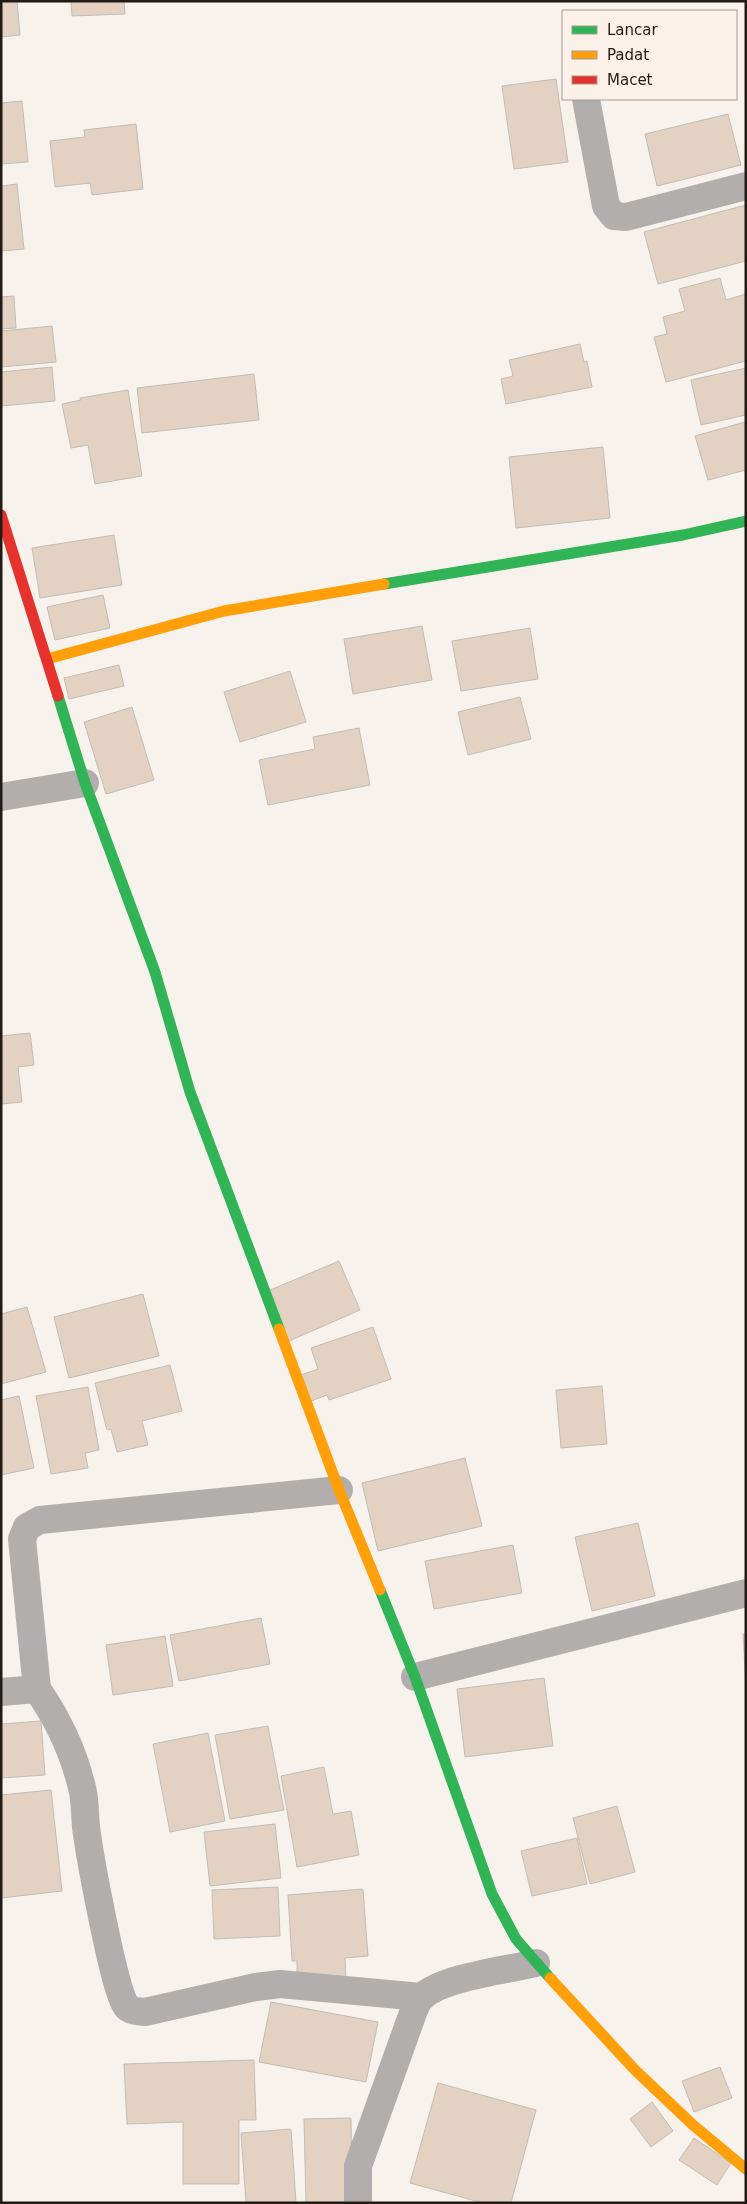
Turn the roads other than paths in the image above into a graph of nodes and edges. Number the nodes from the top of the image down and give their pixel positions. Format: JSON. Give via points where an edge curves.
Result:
{"nodes":[{"id":1,"x":586,"y":100,"type":"edge"},
{"id":2,"x":746,"y":186,"type":"edge"},
{"id":3,"x":1,"y":515,"type":"edge"},
{"id":4,"x":746,"y":520,"type":"edge"},
{"id":5,"x":47,"y":659,"type":"junction"},
{"id":6,"x":84,"y":783,"type":"junction"},
{"id":7,"x":1,"y":797,"type":"edge"},
{"id":8,"x":339,"y":1490,"type":"junction"},
{"id":9,"x":11,"y":1540,"type":"edge"},
{"id":10,"x":746,"y":1593,"type":"edge"},
{"id":11,"x":415,"y":1677,"type":"junction"},
{"id":12,"x":37,"y":1689,"type":"junction"},
{"id":13,"x":1,"y":1692,"type":"edge"},
{"id":14,"x":536,"y":1963,"type":"junction"},
{"id":15,"x":421,"y":1997,"type":"junction"},
{"id":16,"x":746,"y":2169,"type":"edge"},
{"id":17,"x":358,"y":2203,"type":"edge"}],
"edges":[{"from":1,"to":2,"type":"street","via":[[606,206],[614,216],[626,217]]},
{"from":3,"to":5,"type":"street"},
{"from":4,"to":5,"type":"street","via":[[683,535],[224,611]]},
{"from":5,"to":6,"type":"street"},
{"from":6,"to":7,"type":"street"},
{"from":6,"to":8,"type":"street","via":[[155,972],[190,1092]]},
{"from":8,"to":9,"type":"street","via":[[40,1520]]},
{"from":8,"to":11,"type":"street"},
{"from":9,"to":12,"type":"street"},
{"from":10,"to":11,"type":"street"},
{"from":11,"to":14,"type":"street","via":[[492,1894],[516,1939]]},
{"from":12,"to":13,"type":"street"},
{"from":12,"to":15,"type":"street","via":[[58,1725],[83,1793],[86,1828],[112,1961],[120,1996],[127,2007],[145,2012],[280,1984]]},
{"from":14,"to":15,"type":"street","via":[[450,1982]]},
{"from":14,"to":16,"type":"street","via":[[635,2070]]},
{"from":15,"to":17,"type":"street","via":[[358,2166]]}]}
